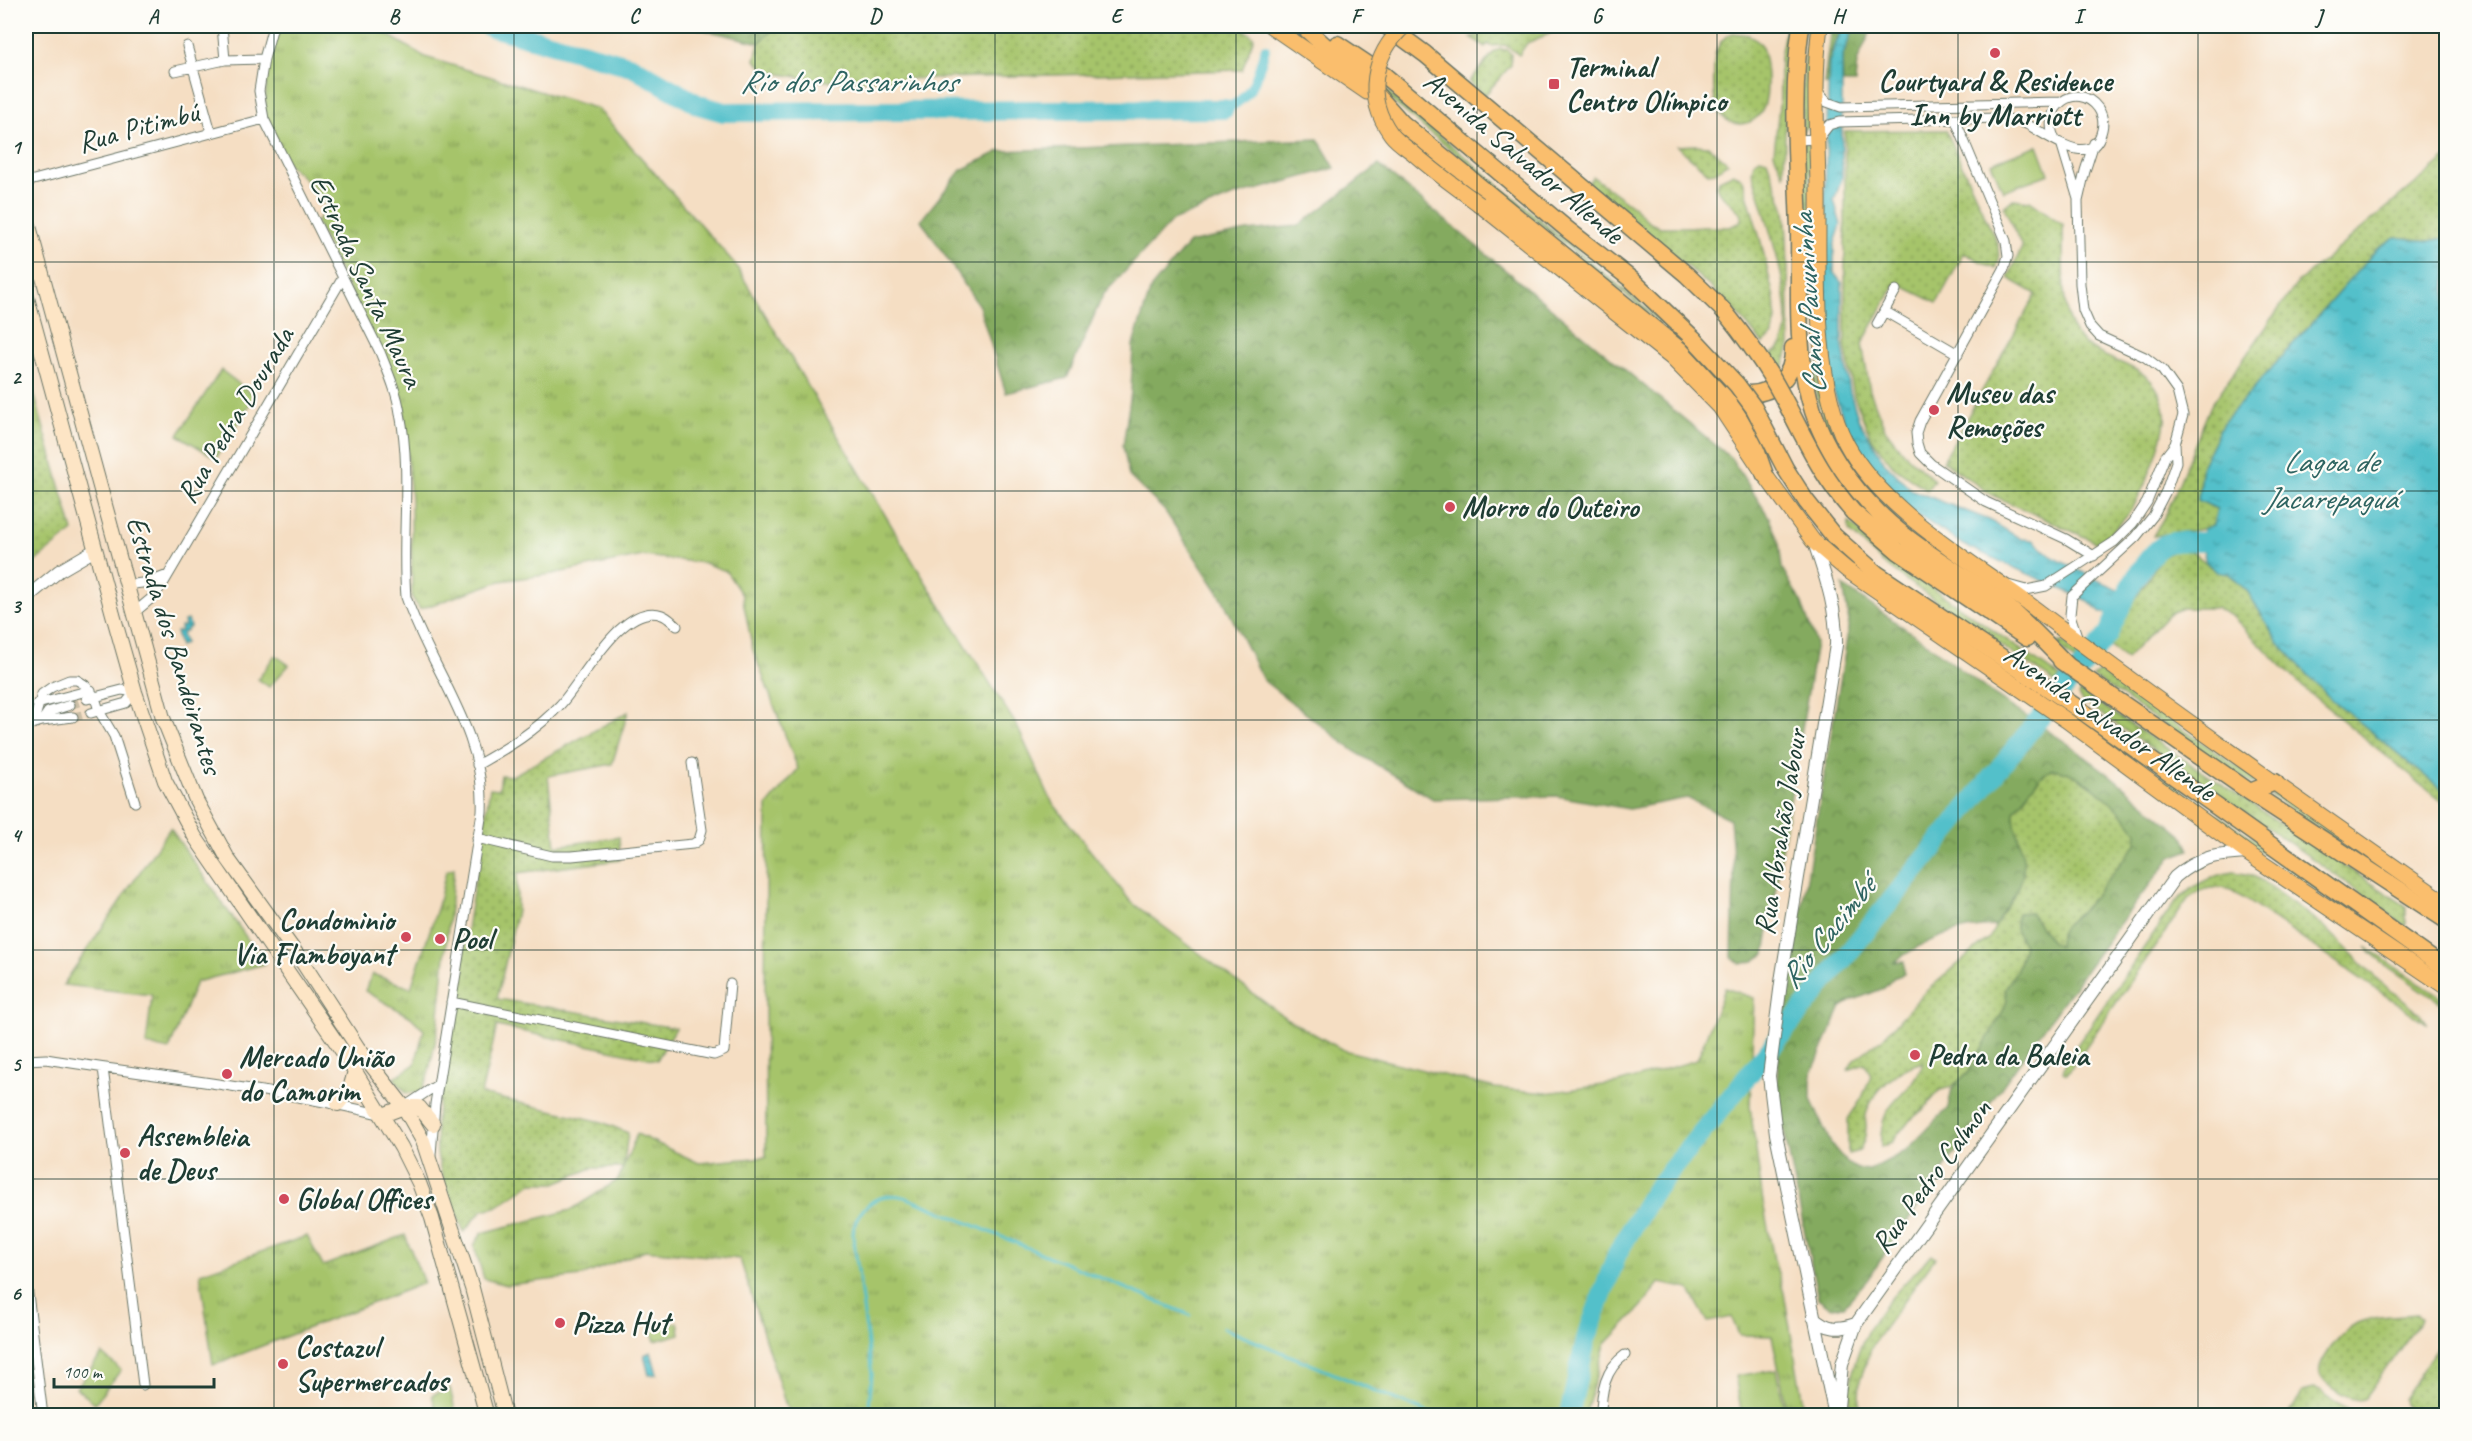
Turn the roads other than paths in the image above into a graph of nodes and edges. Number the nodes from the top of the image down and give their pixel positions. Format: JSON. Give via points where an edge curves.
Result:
{"nodes":[{"id":1,"x":222,"y":26,"type":"edge"},
{"id":2,"x":273,"y":26,"type":"edge"},
{"id":3,"x":1271,"y":26,"type":"edge"},
{"id":4,"x":1303,"y":26,"type":"edge"},
{"id":5,"x":1313,"y":26,"type":"edge"},
{"id":6,"x":1387,"y":26,"type":"edge"},
{"id":7,"x":1404,"y":26,"type":"edge"},
{"id":8,"x":1801,"y":26,"type":"edge"},
{"id":9,"x":1820,"y":26,"type":"edge"},
{"id":10,"x":187,"y":46,"type":"dead end"},
{"id":11,"x":264,"y":59,"type":"junction"},
{"id":12,"x":225,"y":60,"type":"junction"},
{"id":13,"x":192,"y":66,"type":"junction"},
{"id":14,"x":175,"y":71,"type":"dead end"},
{"id":15,"x":1822,"y":96,"type":"junction"},
{"id":16,"x":2061,"y":102,"type":"junction"},
{"id":17,"x":1384,"y":104,"type":"junction"},
{"id":18,"x":264,"y":118,"type":"junction"},
{"id":19,"x":1955,"y":119,"type":"junction"},
{"id":20,"x":211,"y":132,"type":"junction"},
{"id":21,"x":1822,"y":133,"type":"junction"},
{"id":22,"x":1796,"y":140,"type":"junction"},
{"id":23,"x":2059,"y":143,"type":"junction"},
{"id":24,"x":2094,"y":143,"type":"junction"},
{"id":25,"x":26,"y":182,"type":"edge"},
{"id":26,"x":2078,"y":201,"type":"junction"},
{"id":27,"x":26,"y":215,"type":"edge"},
{"id":28,"x":342,"y":279,"type":"junction"},
{"id":29,"x":1896,"y":290,"type":"dead end"},
{"id":30,"x":26,"y":294,"type":"edge"},
{"id":31,"x":1799,"y":306,"type":"junction"},
{"id":32,"x":1884,"y":310,"type":"junction"},
{"id":33,"x":1877,"y":324,"type":"dead end"},
{"id":34,"x":1680,"y":350,"type":"junction"},
{"id":35,"x":1958,"y":354,"type":"junction"},
{"id":36,"x":2175,"y":444,"type":"junction"},
{"id":37,"x":1765,"y":475,"type":"junction"},
{"id":38,"x":107,"y":515,"type":"junction"},
{"id":39,"x":1813,"y":541,"type":"junction"},
{"id":40,"x":95,"y":550,"type":"junction"},
{"id":41,"x":2094,"y":556,"type":"junction"},
{"id":42,"x":168,"y":575,"type":"junction"},
{"id":43,"x":125,"y":581,"type":"junction"},
{"id":44,"x":2000,"y":583,"type":"junction"},
{"id":45,"x":26,"y":598,"type":"edge"},
{"id":46,"x":135,"y":612,"type":"junction"},
{"id":47,"x":676,"y":626,"type":"dead end"},
{"id":48,"x":2081,"y":644,"type":"junction"},
{"id":49,"x":145,"y":653,"type":"junction"},
{"id":50,"x":2071,"y":668,"type":"junction"},
{"id":51,"x":135,"y":692,"type":"junction"},
{"id":52,"x":91,"y":696,"type":"junction"},
{"id":53,"x":38,"y":704,"type":"junction"},
{"id":54,"x":70,"y":705,"type":"tunnel mouth"},
{"id":55,"x":95,"y":712,"type":"junction"},
{"id":56,"x":2071,"y":714,"type":"junction"},
{"id":57,"x":73,"y":717,"type":"tunnel mouth"},
{"id":58,"x":163,"y":718,"type":"junction"},
{"id":59,"x":34,"y":724,"type":"edge"},
{"id":60,"x":692,"y":763,"type":"dead end"},
{"id":61,"x":477,"y":765,"type":"junction"},
{"id":62,"x":2275,"y":782,"type":"junction"},
{"id":63,"x":2250,"y":792,"type":"junction"},
{"id":64,"x":135,"y":802,"type":"dead end"},
{"id":65,"x":477,"y":838,"type":"junction"},
{"id":66,"x":2247,"y":853,"type":"junction"},
{"id":67,"x":2446,"y":903,"type":"edge"},
{"id":68,"x":2446,"y":920,"type":"edge"},
{"id":69,"x":2446,"y":969,"type":"edge"},
{"id":70,"x":730,"y":984,"type":"dead end"},
{"id":71,"x":2446,"y":987,"type":"edge"},
{"id":72,"x":451,"y":1002,"type":"junction"},
{"id":73,"x":26,"y":1060,"type":"edge"},
{"id":74,"x":103,"y":1068,"type":"junction"},
{"id":75,"x":356,"y":1071,"type":"junction"},
{"id":76,"x":437,"y":1085,"type":"junction"},
{"id":77,"x":338,"y":1104,"type":"junction"},
{"id":78,"x":404,"y":1107,"type":"junction"},
{"id":79,"x":383,"y":1115,"type":"junction"},
{"id":80,"x":433,"y":1124,"type":"junction"},
{"id":81,"x":431,"y":1161,"type":"junction"},
{"id":82,"x":26,"y":1277,"type":"edge"},
{"id":83,"x":1813,"y":1317,"type":"junction"},
{"id":84,"x":1856,"y":1324,"type":"junction"},
{"id":85,"x":1625,"y":1355,"type":"dead end"},
{"id":86,"x":143,"y":1385,"type":"dead end"},
{"id":87,"x":1601,"y":1411,"type":"edge"},
{"id":88,"x":43,"y":1416,"type":"edge"},
{"id":89,"x":487,"y":1416,"type":"edge"},
{"id":90,"x":505,"y":1416,"type":"edge"},
{"id":91,"x":1836,"y":1416,"type":"edge"}],
"edges":[{"from":1,"to":12,"type":"street"},
{"from":2,"to":11,"type":"street","name":"Estrada Santa Maura"},
{"from":3,"to":17,"type":"main road","name":"Avenida Salvador Allende"},
{"from":4,"to":17,"type":"highway","name":"Avenida Salvador Allende"},
{"from":5,"to":56,"type":"highway","name":"Avenida Salvador Allende","bridge":true,"via":[[1385,76],[1632,280],[1694,339],[1754,408],[1785,468],[1833,535],[1877,574],[2050,690]]},
{"from":6,"to":50,"type":"highway","name":"Avenida Salvador Allende","bridge":true,"via":[[1687,275],[1724,311],[1773,380],[1825,477],[1853,512],[1898,551]]},
{"from":7,"to":37,"type":"main road","name":"Avenida Salvador Allende","bridge":true,"via":[[1386,47],[1377,66],[1374,86],[1377,107],[1392,135],[1686,371],[1720,407]]},
{"from":8,"to":22,"type":"highway","via":[[1795,76]]},
{"from":9,"to":15,"type":"main road","name":"Avenida Salvador Allende"},
{"from":10,"to":13,"type":"street"},
{"from":11,"to":12,"type":"street"},
{"from":11,"to":18,"type":"street","name":"Estrada Santa Maura","via":[[259,92]]},
{"from":12,"to":13,"type":"street"},
{"from":13,"to":14,"type":"street"},
{"from":13,"to":20,"type":"street"},
{"from":15,"to":16,"type":"street","via":[[1837,107]]},
{"from":15,"to":21,"type":"main road","name":"Avenida Salvador Allende"},
{"from":16,"to":23,"type":"street","via":[[2050,121]]},
{"from":16,"to":24,"type":"street","via":[[2083,98],[2097,106],[2103,123]]},
{"from":17,"to":34,"type":"highway","name":"Avenida Salvador Allende","via":[[1402,123]]},
{"from":18,"to":20,"type":"street","name":"Rua Pitimbú"},
{"from":18,"to":28,"type":"street","name":"Estrada Santa Maura"},
{"from":19,"to":21,"type":"street","via":[[1839,122]]},
{"from":19,"to":23,"type":"street","via":[[2016,120]]},
{"from":19,"to":35,"type":"street","via":[[2006,241],[2008,256]]},
{"from":20,"to":25,"type":"street","name":"Rua Pitimbú"},
{"from":21,"to":22,"type":"street"},
{"from":21,"to":44,"type":"main road","name":"Avenida Salvador Allende","via":[[1821,343],[1834,411],[1846,442],[1866,474],[1892,501]]},
{"from":22,"to":31,"type":"highway"},
{"from":23,"to":24,"type":"street","via":[[2077,150]]},
{"from":23,"to":26,"type":"street"},
{"from":24,"to":26,"type":"street"},
{"from":26,"to":36,"type":"street","via":[[2080,292],[2086,319],[2103,339],[2145,357],[2173,383],[2182,406],[2182,425]]},
{"from":27,"to":38,"type":"main road","name":"Estrada dos Bandeirantes"},
{"from":28,"to":42,"type":"street","name":"Rua Pedra Dourada"},
{"from":28,"to":61,"type":"street","name":"Estrada Santa Maura","via":[[380,352],[401,414],[406,597],[456,703]]},
{"from":29,"to":32,"type":"street"},
{"from":30,"to":40,"type":"main road","name":"Estrada dos Bandeirantes"},
{"from":31,"to":34,"type":"highway","via":[[1793,326],[1791,369],[1785,380],[1768,391],[1736,394],[1705,365]]},
{"from":31,"to":50,"type":"highway","via":[[1809,399],[1822,435],[1845,474],[1870,505],[1914,544],[2000,602]]},
{"from":32,"to":33,"type":"street"},
{"from":32,"to":35,"type":"street"},
{"from":34,"to":37,"type":"highway","via":[[1733,408],[1754,441]]},
{"from":35,"to":41,"type":"street","via":[[1917,427],[1920,453],[1978,497]]},
{"from":36,"to":41,"type":"street","via":[[2164,457],[2140,513],[2124,533]]},
{"from":36,"to":48,"type":"street","via":[[2173,473],[2153,516],[2071,597],[2071,623]]},
{"from":37,"to":39,"type":"main road","name":"Avenida Salvador Allende"},
{"from":38,"to":40,"type":"main road"},
{"from":38,"to":43,"type":"main road","name":"Estrada dos Bandeirantes"},
{"from":39,"to":56,"type":"main road","name":"Avenida Salvador Allende","via":[[1847,570],[2040,704]]},
{"from":39,"to":83,"type":"street","name":"Rua Abrahão Jabour","via":[[1833,602],[1836,645],[1769,1076],[1776,1134]]},
{"from":40,"to":43,"type":"main road","via":[[103,553]]},
{"from":40,"to":45,"type":"street","via":[[59,571]]},
{"from":40,"to":51,"type":"main road","name":"Estrada dos Bandeirantes"},
{"from":41,"to":44,"type":"street","via":[[2046,586],[2026,590]]},
{"from":42,"to":43,"type":"street","via":[[150,582]]},
{"from":42,"to":46,"type":"street","name":"Rua Pedra Dourada","via":[[158,592]]},
{"from":43,"to":46,"type":"main road","name":"Estrada dos Bandeirantes"},
{"from":44,"to":48,"type":"main road","name":"Avenida Salvador Allende"},
{"from":46,"to":49,"type":"main road","name":"Estrada dos Bandeirantes"},
{"from":47,"to":61,"type":"street","via":[[664,615],[655,613],[635,618],[603,647],[560,705],[512,745]]},
{"from":48,"to":62,"type":"main road","name":"Avenida Salvador Allende"},
{"from":49,"to":51,"type":"main road"},
{"from":49,"to":58,"type":"main road","name":"Estrada dos Bandeirantes"},
{"from":50,"to":63,"type":"highway","name":"Avenida Salvador Allende"},
{"from":51,"to":52,"type":"street","via":[[122,690]]},
{"from":51,"to":55,"type":"street","via":[[126,703]]},
{"from":51,"to":58,"type":"main road"},
{"from":51,"to":75,"type":"main road","name":"Estrada dos Bandeirantes","via":[[165,781],[184,819]]},
{"from":52,"to":53,"type":"street"},
{"from":52,"to":53,"type":"street","via":[[77,680],[69,680],[42,694]]},
{"from":52,"to":55,"type":"street"},
{"from":53,"to":59,"type":"street"},
{"from":54,"to":59,"type":"street","via":[[48,712]]},
{"from":55,"to":64,"type":"street","via":[[114,736]]},
{"from":56,"to":66,"type":"main road","name":"Avenida Salvador Allende"},
{"from":56,"to":69,"type":"highway","name":"Avenida Salvador Allende"},
{"from":57,"to":59,"type":"street"},
{"from":58,"to":78,"type":"main road","name":"Estrada dos Bandeirantes","via":[[196,800],[228,859],[363,1055]]},
{"from":60,"to":65,"type":"street","via":[[702,830],[693,844],[552,856]]},
{"from":61,"to":65,"type":"street","name":"Estrada Santa Maura","via":[[483,794]]},
{"from":62,"to":63,"type":"highway"},
{"from":62,"to":67,"type":"main road","name":"Avenida Salvador Allende"},
{"from":63,"to":68,"type":"highway","name":"Avenida Salvador Allende"},
{"from":65,"to":72,"type":"street","name":"Estrada Santa Maura"},
{"from":66,"to":71,"type":"main road","name":"Avenida Salvador Allende"},
{"from":66,"to":84,"type":"street","name":"Rua Pedro Calmon","via":[[2206,856],[2175,877]]},
{"from":70,"to":72,"type":"street","via":[[724,1051],[714,1055]]},
{"from":72,"to":76,"type":"street","name":"Estrada Santa Maura"},
{"from":73,"to":74,"type":"street","via":[[46,1059]]},
{"from":74,"to":77,"type":"street"},
{"from":74,"to":86,"type":"street"},
{"from":75,"to":77,"type":"main road","via":[[350,1089]]},
{"from":75,"to":79,"type":"main road","name":"Estrada dos Bandeirantes"},
{"from":76,"to":78,"type":"street"},
{"from":76,"to":80,"type":"street","name":"Estrada Santa Maura"},
{"from":77,"to":79,"type":"street"},
{"from":78,"to":79,"type":"main road"},
{"from":78,"to":80,"type":"main road","via":[[419,1107]]},
{"from":78,"to":81,"type":"main road","name":"Estrada dos Bandeirantes"},
{"from":79,"to":89,"type":"main road","name":"Estrada dos Bandeirantes","via":[[419,1183],[432,1218]]},
{"from":80,"to":81,"type":"street","name":"Estrada Santa Maura"},
{"from":81,"to":90,"type":"main road","name":"Estrada dos Bandeirantes","via":[[472,1287]]},
{"from":82,"to":88,"type":"street"},
{"from":83,"to":84,"type":"street","via":[[1829,1328]]},
{"from":83,"to":91,"type":"street","name":"Rua Abrahão Jabour"},
{"from":84,"to":91,"type":"street","name":"Rua Abrahão Jabour","via":[[1842,1364]]},
{"from":85,"to":87,"type":"street","via":[[1607,1373]]}]}
